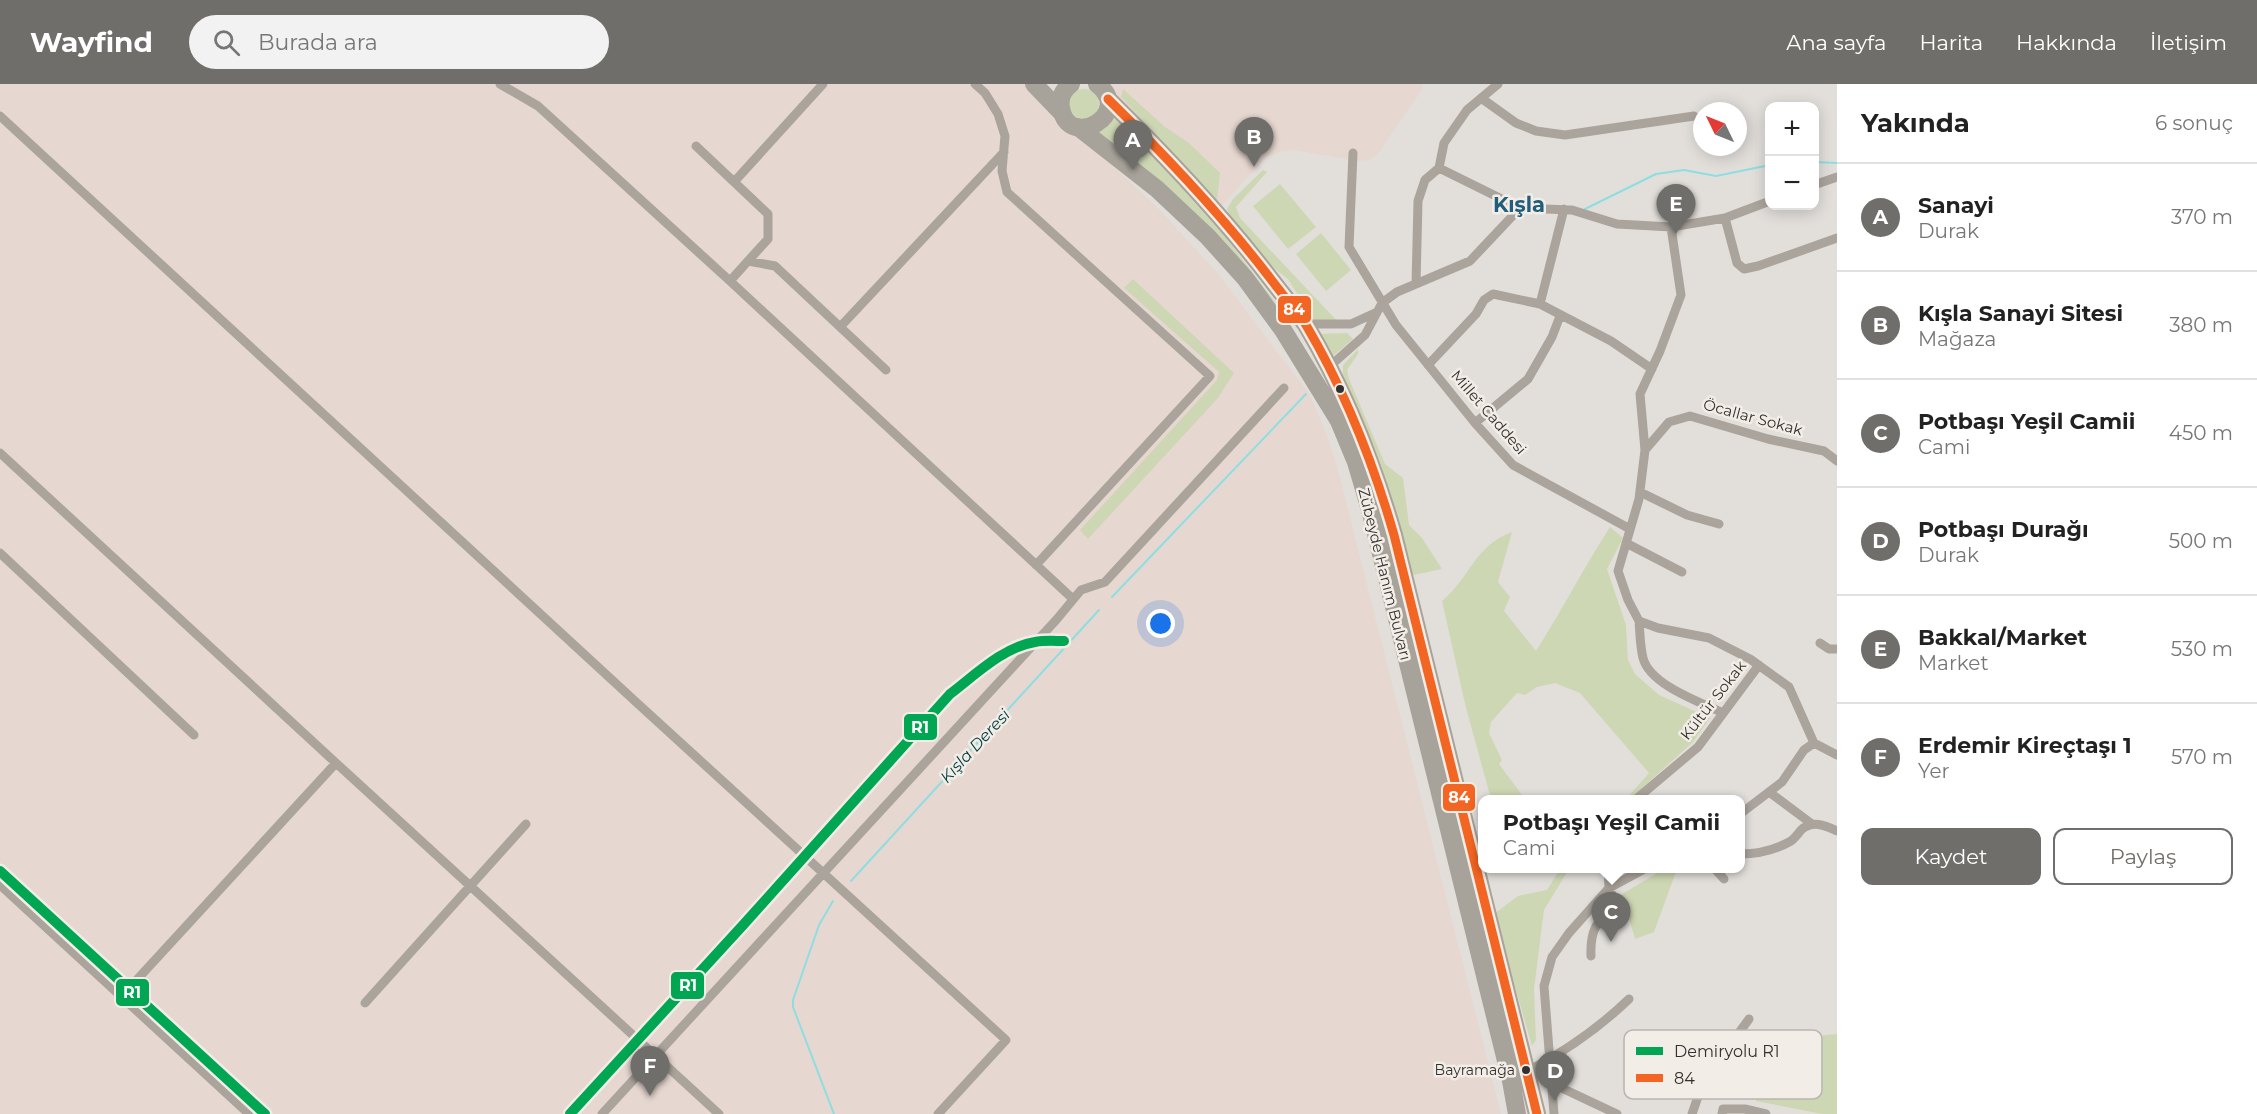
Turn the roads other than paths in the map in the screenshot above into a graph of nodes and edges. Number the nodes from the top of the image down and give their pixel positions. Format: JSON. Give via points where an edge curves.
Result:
{"nodes":[{"id":1,"x":500,"y":84,"type":"edge"},
{"id":2,"x":824,"y":84,"type":"edge"},
{"id":3,"x":975,"y":84,"type":"edge"},
{"id":4,"x":1034,"y":84,"type":"edge"},
{"id":5,"x":1071,"y":84,"type":"edge"},
{"id":6,"x":1498,"y":84,"type":"edge"},
{"id":7,"x":1103,"y":91,"type":"edge"},
{"id":8,"x":1481,"y":98,"type":"junction"},
{"id":9,"x":1061,"y":112,"type":"junction"},
{"id":10,"x":0,"y":116,"type":"edge"},
{"id":11,"x":1693,"y":116,"type":"edge"},
{"id":12,"x":1078,"y":128,"type":"junction"},
{"id":13,"x":696,"y":146,"type":"dead end"},
{"id":14,"x":1004,"y":152,"type":"junction"},
{"id":15,"x":1353,"y":153,"type":"dead end"},
{"id":16,"x":1439,"y":168,"type":"junction"},
{"id":17,"x":1837,"y":177,"type":"edge"},
{"id":18,"x":734,"y":182,"type":"junction"},
{"id":19,"x":1819,"y":184,"type":"edge"},
{"id":20,"x":1765,"y":203,"type":"edge"},
{"id":21,"x":1520,"y":208,"type":"junction"},
{"id":22,"x":1564,"y":209,"type":"junction"},
{"id":23,"x":1725,"y":218,"type":"junction"},
{"id":24,"x":1671,"y":227,"type":"junction"},
{"id":25,"x":1837,"y":238,"type":"edge"},
{"id":26,"x":748,"y":261,"type":"junction"},
{"id":27,"x":730,"y":280,"type":"junction"},
{"id":28,"x":1416,"y":284,"type":"junction"},
{"id":29,"x":1382,"y":303,"type":"junction"},
{"id":30,"x":1540,"y":304,"type":"junction"},
{"id":31,"x":1375,"y":314,"type":"junction"},
{"id":32,"x":1560,"y":316,"type":"junction"},
{"id":33,"x":1305,"y":324,"type":"junction"},
{"id":34,"x":841,"y":326,"type":"junction"},
{"id":35,"x":1428,"y":365,"type":"junction"},
{"id":36,"x":1329,"y":368,"type":"junction"},
{"id":37,"x":1652,"y":369,"type":"junction"},
{"id":38,"x":886,"y":370,"type":"dead end"},
{"id":39,"x":1284,"y":388,"type":"dead end"},
{"id":40,"x":1475,"y":423,"type":"junction"},
{"id":41,"x":1645,"y":450,"type":"junction"},
{"id":42,"x":0,"y":453,"type":"edge"},
{"id":43,"x":1837,"y":460,"type":"edge"},
{"id":44,"x":1640,"y":492,"type":"junction"},
{"id":45,"x":1719,"y":524,"type":"dead end"},
{"id":46,"x":1630,"y":529,"type":"junction"},
{"id":47,"x":1626,"y":543,"type":"junction"},
{"id":48,"x":0,"y":553,"type":"edge"},
{"id":49,"x":1036,"y":565,"type":"junction"},
{"id":50,"x":1682,"y":572,"type":"dead end"},
{"id":51,"x":1073,"y":599,"type":"junction"},
{"id":52,"x":1639,"y":621,"type":"junction"},
{"id":53,"x":1820,"y":643,"type":"dead end"},
{"id":54,"x":1837,"y":649,"type":"edge"},
{"id":55,"x":1759,"y":665,"type":"junction"},
{"id":56,"x":1723,"y":713,"type":"junction"},
{"id":57,"x":194,"y":735,"type":"dead end"},
{"id":58,"x":1814,"y":743,"type":"junction"},
{"id":59,"x":1837,"y":755,"type":"edge"},
{"id":60,"x":336,"y":763,"type":"junction"},
{"id":61,"x":1769,"y":792,"type":"junction"},
{"id":62,"x":1641,"y":795,"type":"edge"},
{"id":63,"x":1745,"y":810,"type":"edge"},
{"id":64,"x":526,"y":824,"type":"dead end"},
{"id":65,"x":1812,"y":824,"type":"junction"},
{"id":66,"x":1837,"y":831,"type":"edge"},
{"id":67,"x":1745,"y":854,"type":"edge"},
{"id":68,"x":1478,"y":871,"type":"edge"},
{"id":69,"x":822,"y":873,"type":"junction"},
{"id":70,"x":1478,"y":873,"type":"edge"},
{"id":71,"x":1608,"y":873,"type":"edge"},
{"id":72,"x":1637,"y":873,"type":"edge"},
{"id":73,"x":1719,"y":873,"type":"edge"},
{"id":74,"x":1724,"y":879,"type":"dead end"},
{"id":75,"x":0,"y":885,"type":"edge"},
{"id":76,"x":471,"y":886,"type":"junction"},
{"id":77,"x":1610,"y":888,"type":"junction"},
{"id":78,"x":1591,"y":956,"type":"dead end"},
{"id":79,"x":122,"y":997,"type":"junction"},
{"id":80,"x":1629,"y":999,"type":"dead end"},
{"id":81,"x":364,"y":1004,"type":"dead end"},
{"id":82,"x":1749,"y":1019,"type":"dead end"},
{"id":83,"x":1741,"y":1030,"type":"edge"},
{"id":84,"x":656,"y":1055,"type":"junction"},
{"id":85,"x":1550,"y":1058,"type":"junction"},
{"id":86,"x":1528,"y":1071,"type":"junction"},
{"id":87,"x":1551,"y":1083,"type":"junction"},
{"id":88,"x":1697,"y":1099,"type":"edge"},
{"id":89,"x":1723,"y":1112,"type":"edge"},
{"id":90,"x":249,"y":1114,"type":"edge"},
{"id":91,"x":602,"y":1114,"type":"edge"},
{"id":92,"x":719,"y":1114,"type":"edge"},
{"id":93,"x":938,"y":1114,"type":"edge"},
{"id":94,"x":1517,"y":1114,"type":"edge"},
{"id":95,"x":1537,"y":1114,"type":"edge"},
{"id":96,"x":1554,"y":1114,"type":"edge"},
{"id":97,"x":1617,"y":1114,"type":"edge"},
{"id":98,"x":1692,"y":1114,"type":"edge"},
{"id":99,"x":1766,"y":1114,"type":"edge"}],
"edges":[{"from":1,"to":27,"type":"street","via":[[538,106]]},
{"from":2,"to":18,"type":"street"},
{"from":3,"to":14,"type":"street","via":[[998,114],[1005,136]]},
{"from":4,"to":9,"type":"highway","name":"Zübeyde Hanım Bulvarı"},
{"from":5,"to":9,"type":"highway","via":[[1061,97]]},
{"from":6,"to":8,"type":"street"},
{"from":7,"to":12,"type":"highway","name":"Zübeyde Hanım Bulvarı","via":[[1106,115],[1094,126]]},
{"from":7,"to":33,"type":"highway","name":"Zübeyde Hanım Bulvarı","via":[[1217,213]]},
{"from":8,"to":11,"type":"street","via":[[1516,123],[1536,131],[1565,135]]},
{"from":8,"to":16,"type":"street","via":[[1467,110],[1444,143]]},
{"from":9,"to":12,"type":"highway","name":"Zübeyde Hanım Bulvarı"},
{"from":10,"to":69,"type":"street"},
{"from":12,"to":94,"type":"highway","name":"Zübeyde Hanım Bulvarı","via":[[1157,189],[1245,278],[1283,330],[1339,421],[1371,513]]},
{"from":13,"to":18,"type":"street"},
{"from":14,"to":34,"type":"street"},
{"from":14,"to":49,"type":"street","via":[[1006,192],[1210,376]]},
{"from":15,"to":29,"type":"street","name":"Millet Caddesi","via":[[1349,247]]},
{"from":16,"to":21,"type":"street"},
{"from":16,"to":28,"type":"street","via":[[1425,180],[1418,201]]},
{"from":17,"to":19,"type":"street"},
{"from":18,"to":26,"type":"street","via":[[768,214],[768,238]]},
{"from":20,"to":23,"type":"street"},
{"from":21,"to":22,"type":"street"},
{"from":21,"to":28,"type":"street","via":[[1470,261]]},
{"from":22,"to":24,"type":"street","via":[[1617,224]]},
{"from":22,"to":30,"type":"street"},
{"from":23,"to":24,"type":"street"},
{"from":23,"to":25,"type":"street","via":[[1737,262],[1744,269]]},
{"from":24,"to":37,"type":"street","via":[[1681,295]]},
{"from":26,"to":27,"type":"street"},
{"from":26,"to":34,"type":"street","via":[[775,266]]},
{"from":27,"to":49,"type":"street"},
{"from":28,"to":29,"type":"street"},
{"from":29,"to":31,"type":"street"},
{"from":29,"to":35,"type":"street","name":"Millet Caddesi"},
{"from":30,"to":32,"type":"street"},
{"from":30,"to":35,"type":"street","via":[[1493,294]]},
{"from":31,"to":33,"type":"street","via":[[1351,324]]},
{"from":31,"to":36,"type":"street","via":[[1365,335]]},
{"from":32,"to":37,"type":"street","via":[[1611,341]]},
{"from":32,"to":40,"type":"street","via":[[1528,379]]},
{"from":33,"to":36,"type":"highway","name":"Zübeyde Hanım Bulvarı"},
{"from":34,"to":38,"type":"street"},
{"from":35,"to":40,"type":"street","name":"Millet Caddesi"},
{"from":36,"to":68,"type":"highway","name":"Zübeyde Hanım Bulvarı","via":[[1377,475]]},
{"from":37,"to":41,"type":"street","via":[[1640,394]]},
{"from":39,"to":51,"type":"street","via":[[1105,582],[1081,590]]},
{"from":40,"to":46,"type":"street","name":"Millet Caddesi","via":[[1513,465]]},
{"from":41,"to":43,"type":"street","name":"Öcallar Sokak","via":[[1669,422],[1690,416],[1824,451]]},
{"from":41,"to":44,"type":"street"},
{"from":42,"to":60,"type":"street"},
{"from":44,"to":45,"type":"street","via":[[1687,515]]},
{"from":44,"to":46,"type":"street"},
{"from":46,"to":47,"type":"street"},
{"from":47,"to":50,"type":"street"},
{"from":47,"to":52,"type":"street","via":[[1618,571]]},
{"from":48,"to":57,"type":"street"},
{"from":49,"to":51,"type":"street"},
{"from":51,"to":69,"type":"street"},
{"from":52,"to":55,"type":"street","via":[[1709,638]]},
{"from":52,"to":56,"type":"street","via":[[1643,658],[1660,682]]},
{"from":53,"to":54,"type":"street"},
{"from":55,"to":56,"type":"street","name":"Kültür Sokak"},
{"from":55,"to":58,"type":"street","via":[[1789,687]]},
{"from":56,"to":62,"type":"street","name":"Kültür Sokak","via":[[1698,747]]},
{"from":58,"to":59,"type":"street"},
{"from":58,"to":61,"type":"street"},
{"from":60,"to":76,"type":"street"},
{"from":60,"to":79,"type":"street"},
{"from":61,"to":63,"type":"street"},
{"from":61,"to":65,"type":"street"},
{"from":64,"to":76,"type":"street"},
{"from":65,"to":66,"type":"street"},
{"from":65,"to":67,"type":"street","via":[[1793,840],[1766,852]]},
{"from":69,"to":84,"type":"street"},
{"from":69,"to":93,"type":"street","via":[[1006,1040]]},
{"from":70,"to":86,"type":"highway","name":"Zübeyde Hanım Bulvarı"},
{"from":71,"to":77,"type":"street"},
{"from":72,"to":77,"type":"street"},
{"from":73,"to":74,"type":"street"},
{"from":75,"to":79,"type":"street"},
{"from":76,"to":81,"type":"street"},
{"from":76,"to":84,"type":"street"},
{"from":77,"to":78,"type":"street","via":[[1616,904],[1598,921]]},
{"from":77,"to":85,"type":"street","via":[[1552,957],[1544,986]]},
{"from":79,"to":90,"type":"street"},
{"from":80,"to":85,"type":"street"},
{"from":82,"to":83,"type":"street"},
{"from":84,"to":91,"type":"street"},
{"from":84,"to":92,"type":"street"},
{"from":85,"to":86,"type":"street"},
{"from":85,"to":87,"type":"street"},
{"from":86,"to":95,"type":"highway","name":"Zübeyde Hanım Bulvarı"},
{"from":87,"to":96,"type":"street"},
{"from":87,"to":97,"type":"street"},
{"from":88,"to":98,"type":"street"},
{"from":89,"to":99,"type":"street","via":[[1745,1109]]}]}
